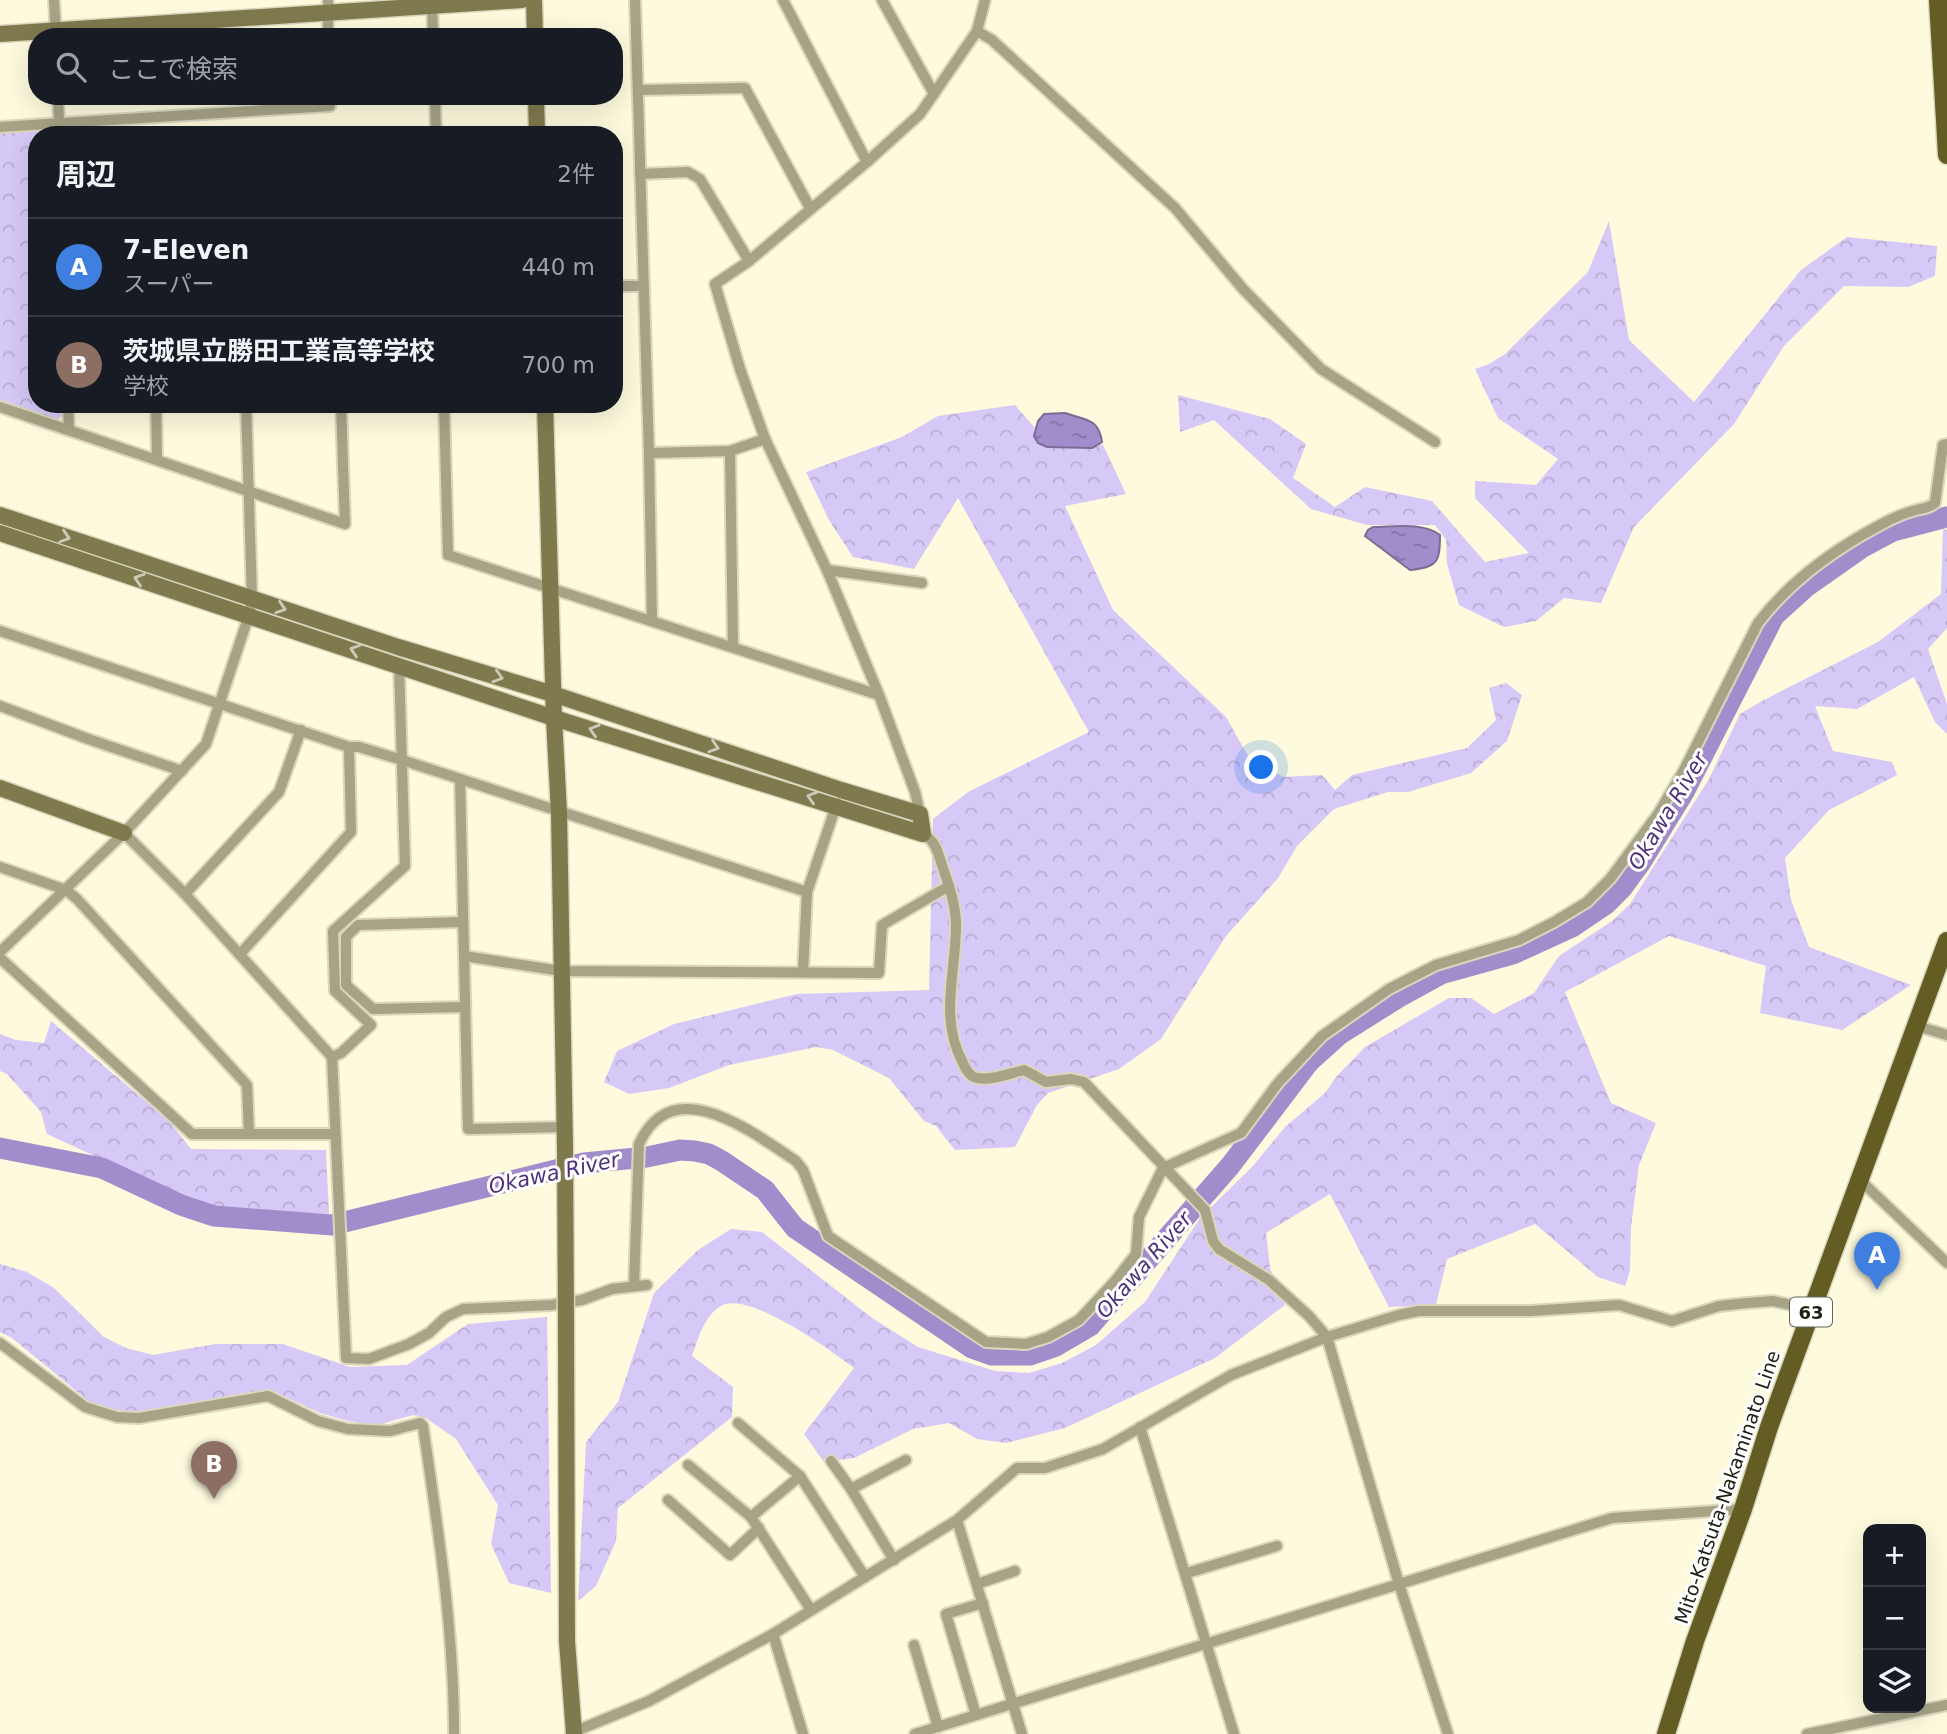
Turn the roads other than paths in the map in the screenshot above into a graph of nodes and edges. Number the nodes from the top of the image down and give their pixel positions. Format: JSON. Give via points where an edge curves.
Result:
{"nodes":[{"id":1,"x":54,"y":0,"type":"edge"},
{"id":2,"x":522,"y":0,"type":"edge"},
{"id":3,"x":534,"y":0,"type":"edge"},
{"id":4,"x":635,"y":0,"type":"edge"},
{"id":5,"x":783,"y":0,"type":"edge"},
{"id":6,"x":882,"y":0,"type":"edge"},
{"id":7,"x":985,"y":0,"type":"edge"},
{"id":8,"x":1938,"y":0,"type":"edge"},
{"id":9,"x":432,"y":3,"type":"edge"},
{"id":10,"x":328,"y":6,"type":"edge"},
{"id":11,"x":273,"y":8,"type":"edge"},
{"id":12,"x":56,"y":28,"type":"edge"},
{"id":13,"x":106,"y":28,"type":"edge"},
{"id":14,"x":328,"y":28,"type":"edge"},
{"id":15,"x":433,"y":28,"type":"edge"},
{"id":16,"x":535,"y":28,"type":"edge"},
{"id":17,"x":976,"y":32,"type":"junction"},
{"id":18,"x":0,"y":34,"type":"edge"},
{"id":19,"x":28,"y":34,"type":"edge"},
{"id":20,"x":638,"y":90,"type":"junction"},
{"id":21,"x":934,"y":94,"type":"junction"},
{"id":22,"x":58,"y":105,"type":"edge"},
{"id":23,"x":330,"y":105,"type":"edge"},
{"id":24,"x":435,"y":105,"type":"edge"},
{"id":25,"x":536,"y":105,"type":"edge"},
{"id":26,"x":59,"y":123,"type":"junction"},
{"id":27,"x":436,"y":126,"type":"edge"},
{"id":28,"x":537,"y":126,"type":"edge"},
{"id":29,"x":0,"y":127,"type":"edge"},
{"id":30,"x":1947,"y":155,"type":"edge"},
{"id":31,"x":867,"y":162,"type":"junction"},
{"id":32,"x":640,"y":174,"type":"junction"},
{"id":33,"x":810,"y":208,"type":"junction"},
{"id":34,"x":749,"y":261,"type":"junction"},
{"id":35,"x":623,"y":286,"type":"edge"},
{"id":36,"x":643,"y":286,"type":"junction"},
{"id":37,"x":0,"y":407,"type":"edge"},
{"id":38,"x":68,"y":413,"type":"edge"},
{"id":39,"x":156,"y":413,"type":"edge"},
{"id":40,"x":246,"y":413,"type":"edge"},
{"id":41,"x":341,"y":413,"type":"edge"},
{"id":42,"x":444,"y":413,"type":"edge"},
{"id":43,"x":545,"y":413,"type":"edge"},
{"id":44,"x":69,"y":430,"type":"junction"},
{"id":45,"x":765,"y":439,"type":"junction"},
{"id":46,"x":1435,"y":442,"type":"dead end"},
{"id":47,"x":1947,"y":444,"type":"edge"},
{"id":48,"x":730,"y":451,"type":"junction"},
{"id":49,"x":649,"y":453,"type":"junction"},
{"id":50,"x":158,"y":459,"type":"junction"},
{"id":51,"x":249,"y":491,"type":"junction"},
{"id":52,"x":0,"y":515,"type":"edge"},
{"id":53,"x":0,"y":533,"type":"edge"},
{"id":54,"x":827,"y":570,"type":"junction"},
{"id":55,"x":922,"y":583,"type":"dead end"},
{"id":56,"x":549,"y":587,"type":"junction"},
{"id":57,"x":251,"y":607,"type":"junction"},
{"id":58,"x":652,"y":621,"type":"junction"},
{"id":59,"x":0,"y":631,"type":"edge"},
{"id":60,"x":733,"y":647,"type":"junction"},
{"id":61,"x":398,"y":665,"type":"junction"},
{"id":62,"x":553,"y":694,"type":"junction"},
{"id":63,"x":878,"y":695,"type":"junction"},
{"id":64,"x":220,"y":704,"type":"junction"},
{"id":65,"x":0,"y":706,"type":"edge"},
{"id":66,"x":554,"y":718,"type":"junction"},
{"id":67,"x":301,"y":730,"type":"junction"},
{"id":68,"x":349,"y":747,"type":"junction"},
{"id":69,"x":402,"y":760,"type":"junction"},
{"id":70,"x":182,"y":771,"type":"junction"},
{"id":71,"x":460,"y":780,"type":"junction"},
{"id":72,"x":0,"y":789,"type":"edge"},
{"id":73,"x":839,"y":797,"type":"junction"},
{"id":74,"x":559,"y":813,"type":"junction"},
{"id":75,"x":920,"y":814,"type":"junction"},
{"id":76,"x":124,"y":833,"type":"junction"},
{"id":77,"x":923,"y":834,"type":"junction"},
{"id":78,"x":0,"y":867,"type":"edge"},
{"id":79,"x":949,"y":886,"type":"junction"},
{"id":80,"x":66,"y":890,"type":"junction"},
{"id":81,"x":807,"y":892,"type":"junction"},
{"id":82,"x":185,"y":894,"type":"junction"},
{"id":83,"x":462,"y":922,"type":"junction"},
{"id":84,"x":1947,"y":941,"type":"edge"},
{"id":85,"x":2,"y":947,"type":"edge"},
{"id":86,"x":240,"y":954,"type":"junction"},
{"id":87,"x":464,"y":956,"type":"junction"},
{"id":88,"x":0,"y":958,"type":"edge"},
{"id":89,"x":561,"y":971,"type":"junction"},
{"id":90,"x":803,"y":972,"type":"junction"},
{"id":91,"x":465,"y":1007,"type":"junction"},
{"id":92,"x":1917,"y":1026,"type":"junction"},
{"id":93,"x":1947,"y":1035,"type":"edge"},
{"id":94,"x":332,"y":1057,"type":"junction"},
{"id":95,"x":565,"y":1127,"type":"junction"},
{"id":96,"x":249,"y":1134,"type":"junction"},
{"id":97,"x":334,"y":1134,"type":"junction"},
{"id":98,"x":1163,"y":1168,"type":"junction"},
{"id":99,"x":1860,"y":1180,"type":"junction"},
{"id":100,"x":1947,"y":1263,"type":"edge"},
{"id":101,"x":646,"y":1285,"type":"dead end"},
{"id":102,"x":634,"y":1286,"type":"junction"},
{"id":103,"x":1809,"y":1317,"type":"junction"},
{"id":104,"x":1327,"y":1338,"type":"junction"},
{"id":105,"x":0,"y":1343,"type":"edge"},
{"id":106,"x":738,"y":1423,"type":"dead end"},
{"id":107,"x":1140,"y":1427,"type":"junction"},
{"id":108,"x":906,"y":1460,"type":"dead end"},
{"id":109,"x":831,"y":1461,"type":"dead end"},
{"id":110,"x":688,"y":1465,"type":"dead end"},
{"id":111,"x":800,"y":1476,"type":"junction"},
{"id":112,"x":852,"y":1489,"type":"junction"},
{"id":113,"x":668,"y":1500,"type":"dead end"},
{"id":114,"x":1743,"y":1509,"type":"junction"},
{"id":115,"x":751,"y":1517,"type":"junction"},
{"id":116,"x":957,"y":1520,"type":"junction"},
{"id":117,"x":759,"y":1528,"type":"junction"},
{"id":118,"x":1277,"y":1546,"type":"dead end"},
{"id":119,"x":894,"y":1560,"type":"junction"},
{"id":120,"x":1015,"y":1571,"type":"dead end"},
{"id":121,"x":1186,"y":1573,"type":"junction"},
{"id":122,"x":865,"y":1577,"type":"junction"},
{"id":123,"x":977,"y":1584,"type":"junction"},
{"id":124,"x":1399,"y":1584,"type":"junction"},
{"id":125,"x":983,"y":1603,"type":"junction"},
{"id":126,"x":811,"y":1610,"type":"junction"},
{"id":127,"x":772,"y":1634,"type":"junction"},
{"id":128,"x":1206,"y":1643,"type":"junction"},
{"id":129,"x":914,"y":1645,"type":"dead end"},
{"id":130,"x":1012,"y":1704,"type":"junction"},
{"id":131,"x":1947,"y":1705,"type":"edge"},
{"id":132,"x":976,"y":1715,"type":"junction"},
{"id":133,"x":938,"y":1727,"type":"junction"},
{"id":134,"x":571,"y":1733,"type":"edge"},
{"id":135,"x":454,"y":1734,"type":"edge"},
{"id":136,"x":803,"y":1734,"type":"edge"},
{"id":137,"x":915,"y":1734,"type":"edge"},
{"id":138,"x":1022,"y":1734,"type":"edge"},
{"id":139,"x":1234,"y":1734,"type":"edge"},
{"id":140,"x":1448,"y":1734,"type":"edge"},
{"id":141,"x":1666,"y":1734,"type":"edge"},
{"id":142,"x":1807,"y":1734,"type":"edge"}],
"edges":[{"from":1,"to":12,"type":"street"},
{"from":2,"to":9,"type":"street"},
{"from":3,"to":16,"type":"street"},
{"from":4,"to":20,"type":"street"},
{"from":5,"to":31,"type":"street"},
{"from":6,"to":21,"type":"street"},
{"from":7,"to":17,"type":"street"},
{"from":8,"to":30,"type":"main road"},
{"from":9,"to":10,"type":"street"},
{"from":9,"to":15,"type":"street"},
{"from":10,"to":11,"type":"street"},
{"from":10,"to":14,"type":"street"},
{"from":11,"to":13,"type":"street"},
{"from":17,"to":21,"type":"street"},
{"from":17,"to":46,"type":"street","via":[[992,40],[1175,208],[1243,289],[1321,369]]},
{"from":18,"to":19,"type":"street"},
{"from":20,"to":32,"type":"street"},
{"from":20,"to":33,"type":"street","via":[[745,88]]},
{"from":21,"to":31,"type":"street","via":[[920,114]]},
{"from":22,"to":26,"type":"street"},
{"from":23,"to":26,"type":"street"},
{"from":24,"to":27,"type":"street"},
{"from":25,"to":28,"type":"street"},
{"from":26,"to":29,"type":"street"},
{"from":31,"to":33,"type":"street"},
{"from":32,"to":34,"type":"street","via":[[688,172],[700,179]]},
{"from":32,"to":36,"type":"street"},
{"from":33,"to":34,"type":"street"},
{"from":34,"to":45,"type":"street","via":[[715,284]]},
{"from":35,"to":36,"type":"street"},
{"from":36,"to":49,"type":"street"},
{"from":37,"to":44,"type":"street"},
{"from":38,"to":44,"type":"street"},
{"from":39,"to":50,"type":"street"},
{"from":40,"to":51,"type":"street"},
{"from":41,"to":51,"type":"street","via":[[345,524]]},
{"from":42,"to":56,"type":"street","via":[[448,555]]},
{"from":43,"to":56,"type":"street"},
{"from":44,"to":50,"type":"street"},
{"from":45,"to":48,"type":"street"},
{"from":45,"to":54,"type":"street"},
{"from":47,"to":98,"type":"street","via":[[1943,445],[1936,503],[1881,524],[1822,560],[1758,623],[1658,814],[1587,902],[1519,940],[1436,965],[1389,989],[1322,1036],[1241,1133]]},
{"from":48,"to":49,"type":"street"},
{"from":48,"to":60,"type":"street"},
{"from":49,"to":58,"type":"street"},
{"from":50,"to":51,"type":"street"},
{"from":51,"to":57,"type":"street"},
{"from":52,"to":57,"type":"street","one_way":true},
{"from":57,"to":53,"type":"street","one_way":true},
{"from":54,"to":55,"type":"street"},
{"from":54,"to":63,"type":"street"},
{"from":56,"to":58,"type":"street"},
{"from":56,"to":62,"type":"street"},
{"from":61,"to":57,"type":"street","one_way":true},
{"from":57,"to":62,"type":"street","one_way":true},
{"from":57,"to":64,"type":"street"},
{"from":58,"to":60,"type":"street"},
{"from":59,"to":64,"type":"street"},
{"from":60,"to":63,"type":"street"},
{"from":61,"to":66,"type":"street"},
{"from":61,"to":69,"type":"street"},
{"from":62,"to":66,"type":"street"},
{"from":62,"to":73,"type":"street","one_way":true},
{"from":63,"to":75,"type":"street"},
{"from":64,"to":67,"type":"street"},
{"from":64,"to":70,"type":"street","via":[[206,744]]},
{"from":65,"to":70,"type":"street"},
{"from":73,"to":66,"type":"street","one_way":true},
{"from":66,"to":74,"type":"street"},
{"from":67,"to":68,"type":"street"},
{"from":67,"to":82,"type":"street","via":[[279,792]]},
{"from":68,"to":69,"type":"street"},
{"from":68,"to":86,"type":"street","via":[[351,832]]},
{"from":69,"to":71,"type":"street"},
{"from":69,"to":94,"type":"street","via":[[405,866],[333,932],[335,991],[371,1025]]},
{"from":70,"to":76,"type":"street"},
{"from":71,"to":74,"type":"street"},
{"from":71,"to":83,"type":"street"},
{"from":72,"to":76,"type":"street"},
{"from":73,"to":75,"type":"street"},
{"from":73,"to":77,"type":"street"},
{"from":73,"to":81,"type":"street"},
{"from":74,"to":81,"type":"street"},
{"from":74,"to":89,"type":"street"},
{"from":75,"to":77,"type":"street"},
{"from":76,"to":80,"type":"street"},
{"from":76,"to":82,"type":"street"},
{"from":77,"to":79,"type":"street","via":[[937,849]]},
{"from":78,"to":80,"type":"street"},
{"from":79,"to":90,"type":"street","via":[[882,925],[879,973]]},
{"from":79,"to":98,"type":"street","via":[[956,940],[949,1014],[964,1067],[978,1078],[1024,1070],[1046,1082],[1079,1079]]},
{"from":80,"to":85,"type":"street"},
{"from":80,"to":96,"type":"street","via":[[247,1085]]},
{"from":81,"to":90,"type":"street"},
{"from":82,"to":86,"type":"street"},
{"from":83,"to":87,"type":"street"},
{"from":83,"to":91,"type":"street","via":[[358,925],[346,937],[346,985],[373,1009]]},
{"from":84,"to":92,"type":"main road","name":"Mito-Katsuta-Nakaminato Line","number":"63"},
{"from":86,"to":94,"type":"street"},
{"from":87,"to":89,"type":"street"},
{"from":87,"to":91,"type":"street"},
{"from":88,"to":96,"type":"street","via":[[192,1134]]},
{"from":89,"to":90,"type":"street"},
{"from":89,"to":95,"type":"street"},
{"from":91,"to":95,"type":"street","via":[[468,1129]]},
{"from":92,"to":93,"type":"street"},
{"from":92,"to":99,"type":"main road","name":"Mito-Katsuta-Nakaminato Line","number":"63"},
{"from":94,"to":97,"type":"street"},
{"from":95,"to":134,"type":"street","bridge":true},
{"from":96,"to":97,"type":"street"},
{"from":97,"to":102,"type":"street","via":[[346,1358],[369,1359],[409,1344],[463,1309],[552,1305]]},
{"from":98,"to":102,"type":"street","via":[[1142,1207],[1136,1254],[1079,1320],[1026,1344],[986,1342],[828,1236],[796,1161],[728,1117],[685,1108],[647,1126],[638,1150]]},
{"from":98,"to":104,"type":"street","via":[[1203,1208],[1219,1249],[1269,1280]]},
{"from":99,"to":100,"type":"street"},
{"from":99,"to":103,"type":"main road","name":"Mito-Katsuta-Nakaminato Line","number":"63"},
{"from":101,"to":102,"type":"street"},
{"from":103,"to":104,"type":"street","via":[[1805,1308],[1773,1301],[1719,1306],[1672,1321],[1619,1305],[1419,1311]]},
{"from":103,"to":114,"type":"main road","name":"Mito-Katsuta-Nakaminato Line","number":"63"},
{"from":104,"to":107,"type":"street","via":[[1231,1375]]},
{"from":104,"to":124,"type":"street"},
{"from":105,"to":135,"type":"street","via":[[85,1407],[117,1417],[139,1418],[268,1396],[318,1421],[348,1429],[390,1431],[420,1423],[449,1611]]},
{"from":106,"to":111,"type":"street"},
{"from":107,"to":116,"type":"street","via":[[1103,1449],[1045,1468],[1017,1468]]},
{"from":107,"to":121,"type":"street"},
{"from":108,"to":112,"type":"street"},
{"from":109,"to":112,"type":"street"},
{"from":110,"to":115,"type":"street"},
{"from":111,"to":115,"type":"street"},
{"from":111,"to":122,"type":"street"},
{"from":112,"to":119,"type":"street"},
{"from":113,"to":117,"type":"street","via":[[730,1555]]},
{"from":114,"to":124,"type":"street","via":[[1612,1518]]},
{"from":114,"to":141,"type":"main road","name":"Mito-Katsuta-Nakaminato Line","number":"63"},
{"from":115,"to":117,"type":"street"},
{"from":116,"to":119,"type":"street"},
{"from":116,"to":123,"type":"street"},
{"from":117,"to":126,"type":"street"},
{"from":118,"to":121,"type":"street"},
{"from":119,"to":122,"type":"street"},
{"from":120,"to":123,"type":"street"},
{"from":121,"to":128,"type":"street"},
{"from":122,"to":126,"type":"street"},
{"from":123,"to":125,"type":"street"},
{"from":124,"to":128,"type":"street"},
{"from":124,"to":140,"type":"street"},
{"from":125,"to":130,"type":"street"},
{"from":125,"to":132,"type":"street","via":[[946,1614]]},
{"from":126,"to":127,"type":"street"},
{"from":127,"to":134,"type":"street","via":[[649,1701]]},
{"from":127,"to":136,"type":"street"},
{"from":128,"to":130,"type":"street"},
{"from":128,"to":139,"type":"street"},
{"from":129,"to":133,"type":"street"},
{"from":130,"to":132,"type":"street"},
{"from":130,"to":138,"type":"street"},
{"from":131,"to":142,"type":"street"},
{"from":132,"to":133,"type":"street"},
{"from":133,"to":137,"type":"street"}]}
